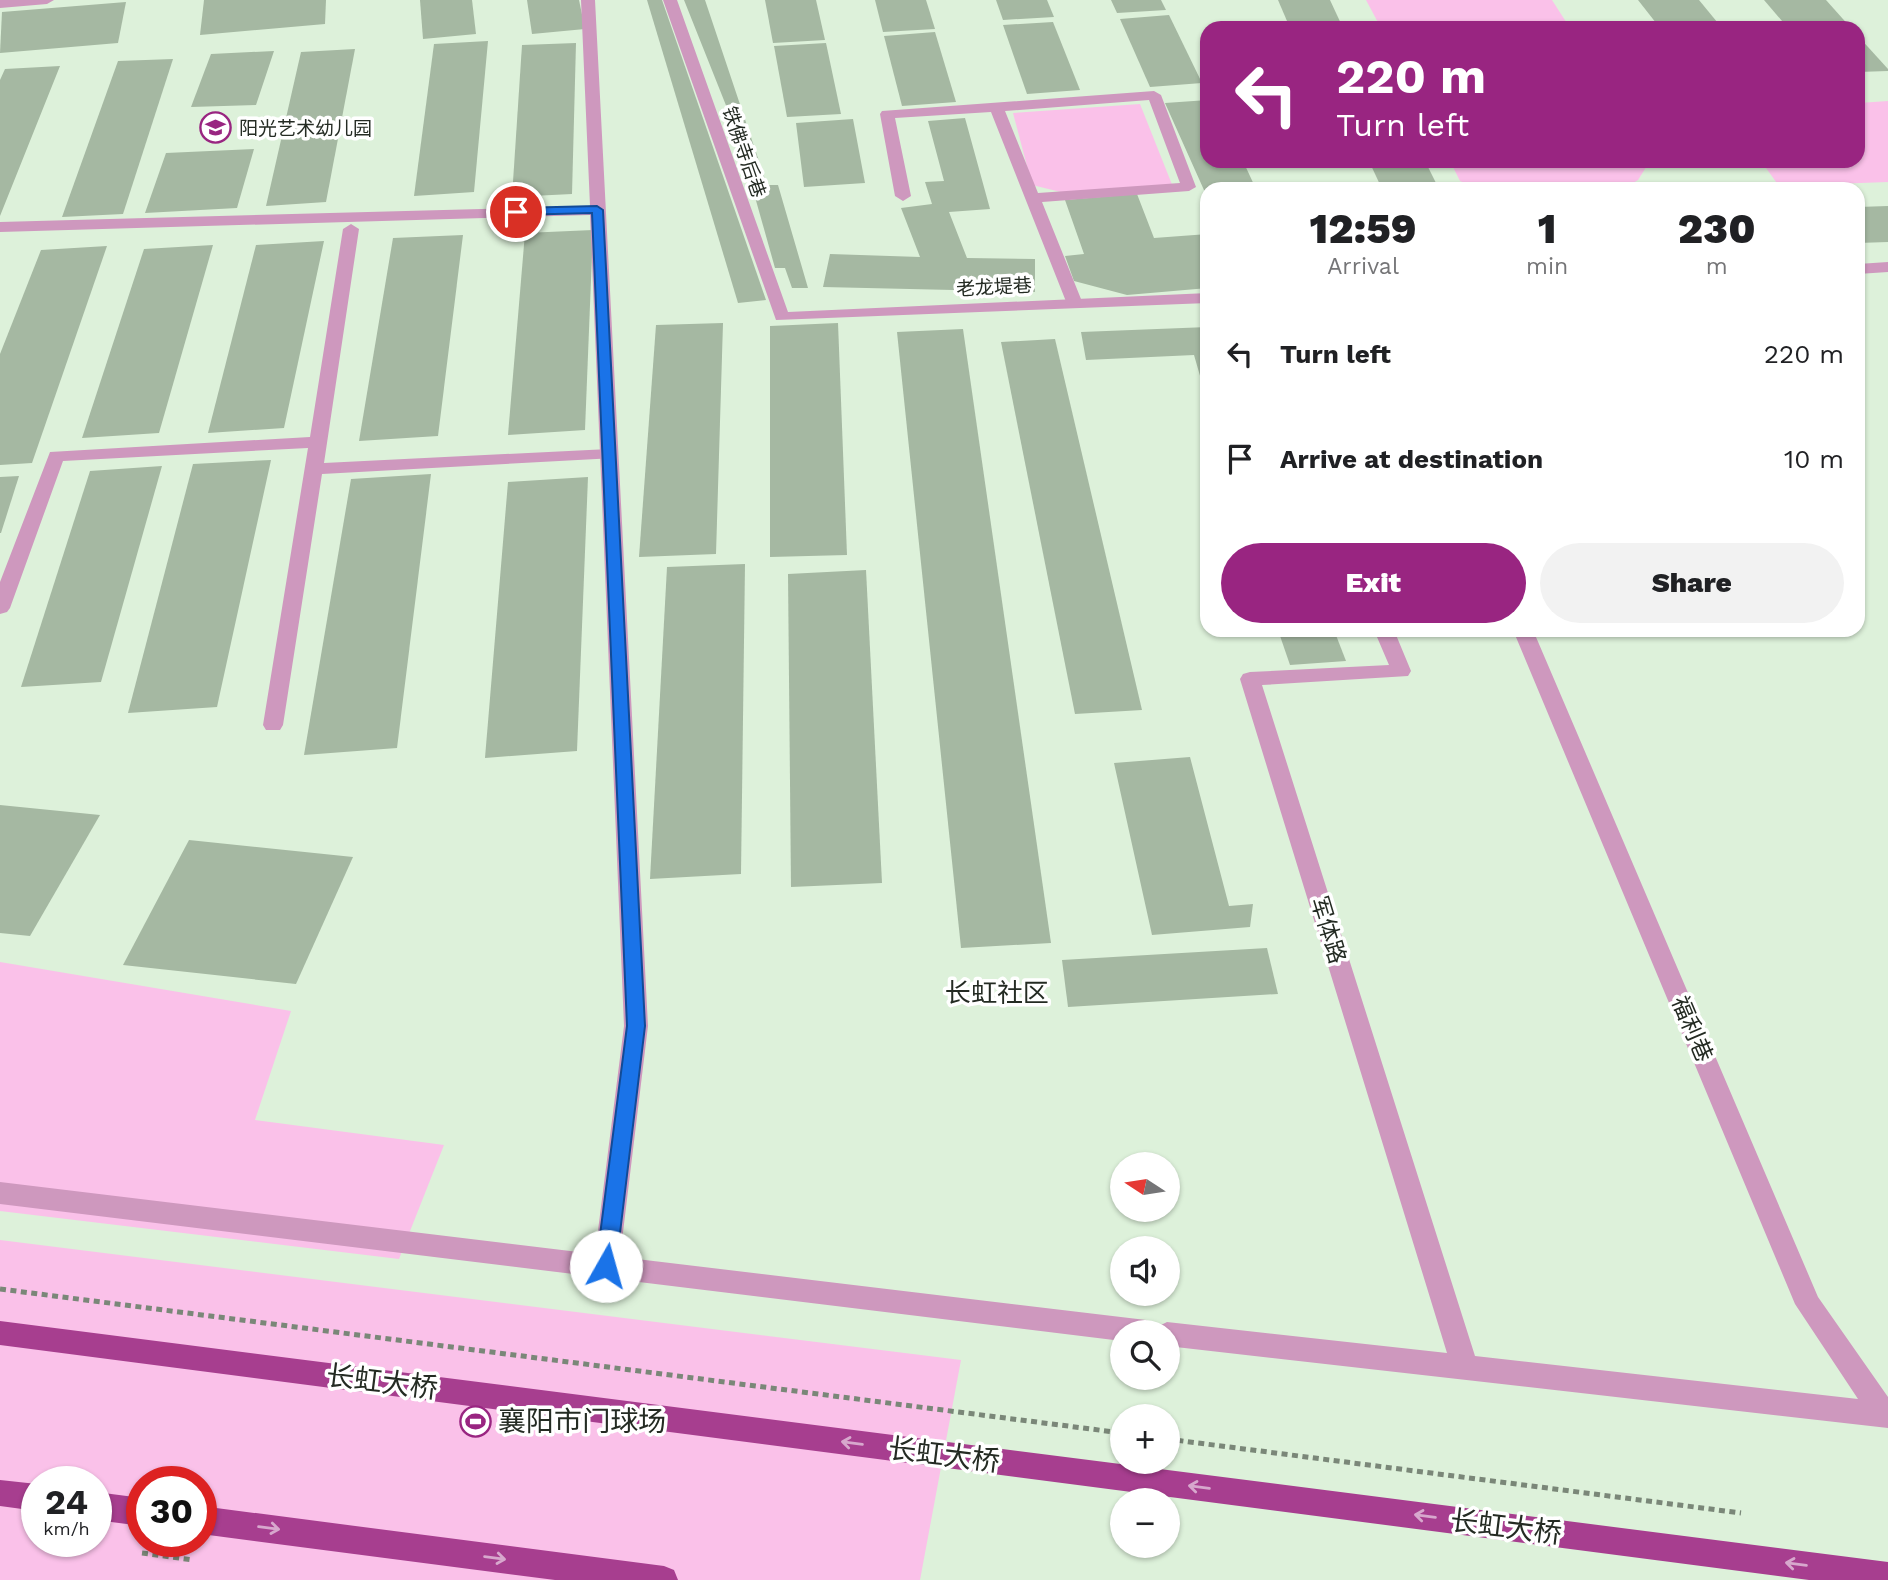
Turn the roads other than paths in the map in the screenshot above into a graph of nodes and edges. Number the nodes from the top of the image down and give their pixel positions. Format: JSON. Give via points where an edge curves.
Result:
{"nodes":[{"id":1,"x":47,"y":0,"type":"edge"},
{"id":2,"x":588,"y":0,"type":"edge"},
{"id":3,"x":670,"y":0,"type":"edge"},
{"id":4,"x":0,"y":4,"type":"edge"},
{"id":5,"x":996,"y":107,"type":"junction"},
{"id":6,"x":903,"y":195,"type":"dead end"},
{"id":7,"x":1033,"y":198,"type":"junction"},
{"id":8,"x":597,"y":210,"type":"junction"},
{"id":9,"x":0,"y":227,"type":"edge"},
{"id":10,"x":351,"y":229,"type":"dead end"},
{"id":11,"x":1888,"y":268,"type":"edge"},
{"id":12,"x":1865,"y":269,"type":"edge"},
{"id":13,"x":1200,"y":298,"type":"edge"},
{"id":14,"x":1075,"y":304,"type":"junction"},
{"id":15,"x":782,"y":317,"type":"joint"},
{"id":16,"x":318,"y":442,"type":"junction"},
{"id":17,"x":609,"y":454,"type":"junction"},
{"id":18,"x":314,"y":469,"type":"junction"},
{"id":19,"x":0,"y":608,"type":"edge"},
{"id":20,"x":1387,"y":637,"type":"edge"},
{"id":21,"x":1526,"y":637,"type":"edge"},
{"id":22,"x":274,"y":725,"type":"dead end"},
{"id":23,"x":0,"y":1193,"type":"edge"},
{"id":24,"x":606,"y":1266,"type":"junction"},
{"id":25,"x":1110,"y":1328,"type":"edge"},
{"id":26,"x":0,"y":1333,"type":"edge"},
{"id":27,"x":1180,"y":1335,"type":"edge"},
{"id":28,"x":1465,"y":1367,"type":"junction"},
{"id":29,"x":1886,"y":1415,"type":"edge"},
{"id":30,"x":0,"y":1493,"type":"edge"},
{"id":31,"x":21,"y":1496,"type":"edge"},
{"id":32,"x":217,"y":1522,"type":"edge"},
{"id":33,"x":1888,"y":1576,"type":"edge"},
{"id":34,"x":664,"y":1580,"type":"edge"}],
"edges":[{"from":1,"to":4,"type":"street"},
{"from":2,"to":8,"type":"street"},
{"from":3,"to":15,"type":"street","name":"铁佛寺后巷"},
{"from":5,"to":6,"type":"street","via":[[887,114]]},
{"from":5,"to":7,"type":"street"},
{"from":5,"to":7,"type":"street","via":[[1154,95],[1189,187]]},
{"from":7,"to":14,"type":"street"},
{"from":8,"to":9,"type":"street"},
{"from":8,"to":17,"type":"street"},
{"from":10,"to":16,"type":"street"},
{"from":11,"to":12,"type":"street"},
{"from":13,"to":14,"type":"street","name":"老龙堤巷"},
{"from":14,"to":15,"type":"street","name":"老龙堤巷"},
{"from":16,"to":18,"type":"street"},
{"from":16,"to":19,"type":"street","via":[[56,456]]},
{"from":17,"to":18,"type":"street"},
{"from":17,"to":24,"type":"street","via":[[636,1026]]},
{"from":18,"to":22,"type":"street"},
{"from":20,"to":28,"type":"street","name":"军体路","via":[[1401,671],[1250,680]]},
{"from":21,"to":29,"type":"street","name":"福利巷","via":[[1808,1304]]},
{"from":23,"to":24,"type":"street"},
{"from":24,"to":25,"type":"street"},
{"from":33,"to":26,"type":"highway","name":"长虹大桥","one_way":true},
{"from":27,"to":28,"type":"street"},
{"from":28,"to":29,"type":"street"},
{"from":30,"to":31,"type":"highway"},
{"from":32,"to":34,"type":"highway","one_way":true}]}
